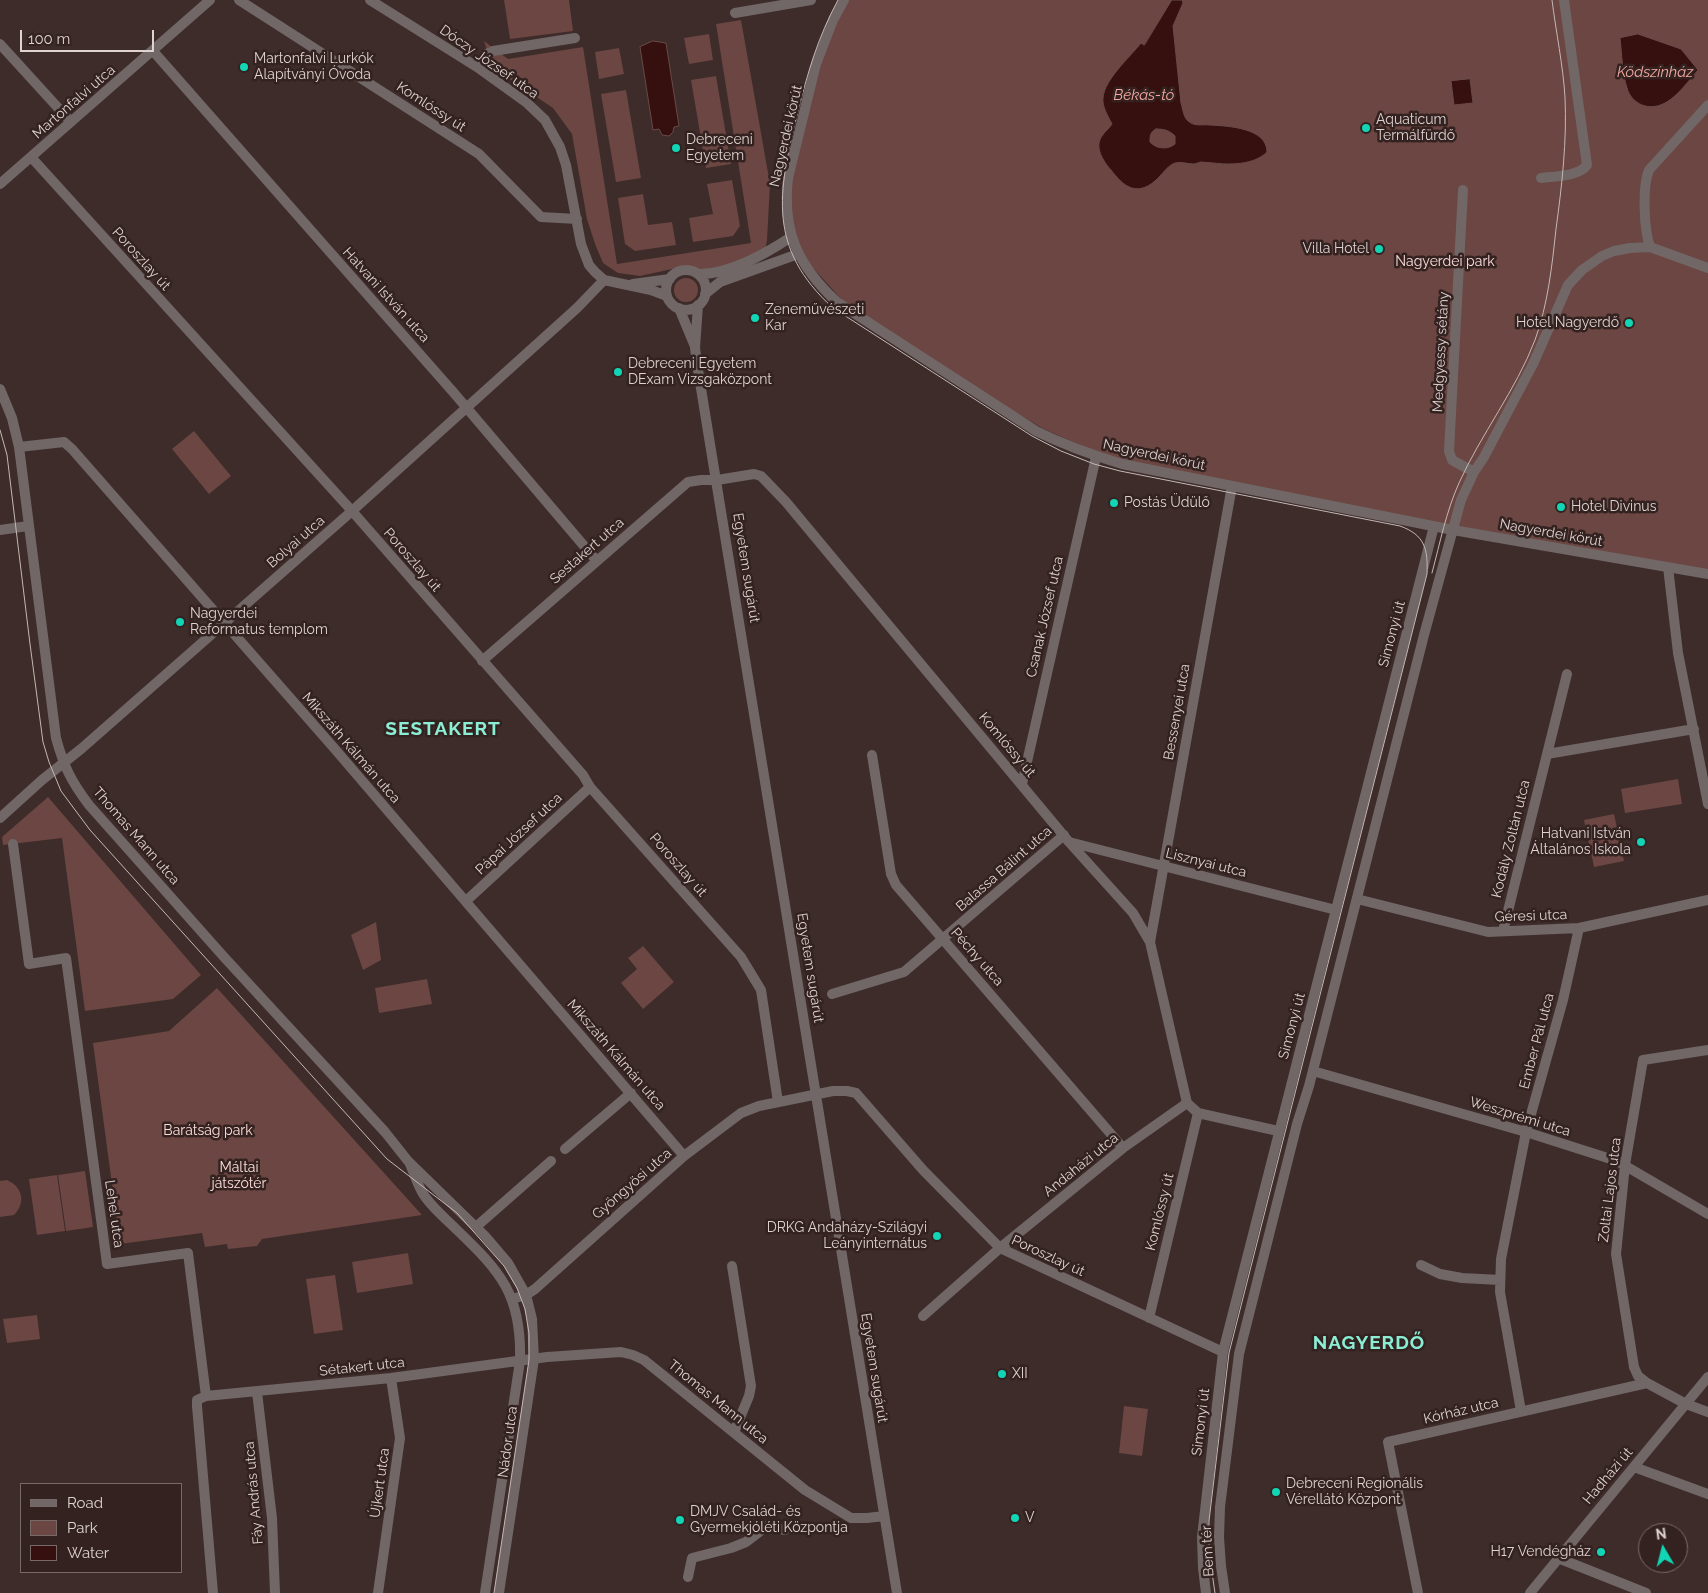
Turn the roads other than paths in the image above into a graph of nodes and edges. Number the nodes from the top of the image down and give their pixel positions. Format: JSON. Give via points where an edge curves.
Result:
{"nodes":[{"id":1,"x":210,"y":0,"type":"edge"},
{"id":2,"x":239,"y":0,"type":"edge"},
{"id":3,"x":370,"y":0,"type":"edge"},
{"id":4,"x":811,"y":0,"type":"edge"},
{"id":5,"x":1564,"y":0,"type":"edge"},
{"id":6,"x":842,"y":1,"type":"edge"},
{"id":7,"x":792,"y":2,"type":"edge"},
{"id":8,"x":736,"y":13,"type":"dead end"},
{"id":9,"x":575,"y":38,"type":"dead end"},
{"id":10,"x":0,"y":44,"type":"edge"},
{"id":11,"x":153,"y":51,"type":"junction"},
{"id":12,"x":477,"y":67,"type":"junction"},
{"id":13,"x":1708,"y":105,"type":"edge"},
{"id":14,"x":71,"y":122,"type":"junction"},
{"id":15,"x":31,"y":157,"type":"junction"},
{"id":16,"x":1541,"y":178,"type":"dead end"},
{"id":17,"x":0,"y":184,"type":"edge"},
{"id":18,"x":1463,"y":190,"type":"dead end"},
{"id":19,"x":577,"y":220,"type":"junction"},
{"id":20,"x":791,"y":237,"type":"junction"},
{"id":21,"x":1650,"y":247,"type":"junction"},
{"id":22,"x":798,"y":254,"type":"junction"},
{"id":23,"x":1708,"y":268,"type":"edge"},
{"id":24,"x":698,"y":274,"type":"junction"},
{"id":25,"x":670,"y":278,"type":"junction"},
{"id":26,"x":604,"y":280,"type":"junction"},
{"id":27,"x":630,"y":285,"type":"junction"},
{"id":28,"x":705,"y":294,"type":"junction"},
{"id":29,"x":667,"y":296,"type":"junction"},
{"id":30,"x":698,"y":306,"type":"junction"},
{"id":31,"x":679,"y":308,"type":"junction"},
{"id":32,"x":695,"y":348,"type":"junction"},
{"id":33,"x":0,"y":389,"type":"edge"},
{"id":34,"x":466,"y":407,"type":"junction"},
{"id":35,"x":19,"y":447,"type":"junction"},
{"id":36,"x":1096,"y":456,"type":"junction"},
{"id":37,"x":1474,"y":472,"type":"junction"},
{"id":38,"x":717,"y":480,"type":"junction"},
{"id":39,"x":1232,"y":486,"type":"junction"},
{"id":40,"x":352,"y":511,"type":"junction"},
{"id":41,"x":28,"y":526,"type":"junction"},
{"id":42,"x":1434,"y":526,"type":"junction"},
{"id":43,"x":0,"y":530,"type":"edge"},
{"id":44,"x":1453,"y":530,"type":"junction"},
{"id":45,"x":596,"y":560,"type":"junction"},
{"id":46,"x":1668,"y":567,"type":"junction"},
{"id":47,"x":1708,"y":574,"type":"edge"},
{"id":48,"x":224,"y":623,"type":"junction"},
{"id":49,"x":482,"y":661,"type":"junction"},
{"id":50,"x":1567,"y":674,"type":"dead end"},
{"id":51,"x":1694,"y":729,"type":"junction"},
{"id":52,"x":1547,"y":754,"type":"junction"},
{"id":53,"x":872,"y":755,"type":"dead end"},
{"id":54,"x":63,"y":765,"type":"junction"},
{"id":55,"x":1022,"y":784,"type":"junction"},
{"id":56,"x":590,"y":786,"type":"junction"},
{"id":57,"x":1708,"y":804,"type":"edge"},
{"id":58,"x":0,"y":818,"type":"edge"},
{"id":59,"x":1067,"y":838,"type":"junction"},
{"id":60,"x":13,"y":844,"type":"dead end"},
{"id":61,"x":1163,"y":866,"type":"junction"},
{"id":62,"x":1357,"y":899,"type":"junction"},
{"id":63,"x":1708,"y":900,"type":"edge"},
{"id":64,"x":466,"y":901,"type":"junction"},
{"id":65,"x":1336,"y":910,"type":"junction"},
{"id":66,"x":1579,"y":928,"type":"junction"},
{"id":67,"x":1502,"y":931,"type":"junction"},
{"id":68,"x":943,"y":939,"type":"junction"},
{"id":69,"x":1150,"y":942,"type":"junction"},
{"id":70,"x":832,"y":994,"type":"dead end"},
{"id":71,"x":1708,"y":1050,"type":"edge"},
{"id":72,"x":1313,"y":1071,"type":"junction"},
{"id":73,"x":856,"y":1093,"type":"joint"},
{"id":74,"x":631,"y":1094,"type":"junction"},
{"id":75,"x":816,"y":1095,"type":"junction"},
{"id":76,"x":778,"y":1102,"type":"junction"},
{"id":77,"x":1187,"y":1102,"type":"junction"},
{"id":78,"x":1198,"y":1113,"type":"junction"},
{"id":79,"x":1278,"y":1131,"type":"junction"},
{"id":80,"x":1526,"y":1132,"type":"junction"},
{"id":81,"x":1123,"y":1148,"type":"junction"},
{"id":82,"x":565,"y":1150,"type":"dead end"},
{"id":83,"x":684,"y":1156,"type":"junction"},
{"id":84,"x":408,"y":1160,"type":"junction"},
{"id":85,"x":552,"y":1161,"type":"dead end"},
{"id":86,"x":1625,"y":1165,"type":"junction"},
{"id":87,"x":1708,"y":1214,"type":"edge"},
{"id":88,"x":477,"y":1226,"type":"junction"},
{"id":89,"x":1000,"y":1248,"type":"junction"},
{"id":90,"x":1422,"y":1265,"type":"dead end"},
{"id":91,"x":732,"y":1266,"type":"dead end"},
{"id":92,"x":1500,"y":1280,"type":"junction"},
{"id":93,"x":526,"y":1295,"type":"junction"},
{"id":94,"x":512,"y":1299,"type":"junction"},
{"id":95,"x":923,"y":1316,"type":"dead end"},
{"id":96,"x":1148,"y":1318,"type":"junction"},
{"id":97,"x":1223,"y":1352,"type":"junction"},
{"id":98,"x":534,"y":1359,"type":"junction"},
{"id":99,"x":520,"y":1361,"type":"junction"},
{"id":100,"x":1708,"y":1377,"type":"edge"},
{"id":101,"x":391,"y":1378,"type":"junction"},
{"id":102,"x":1647,"y":1383,"type":"junction"},
{"id":103,"x":257,"y":1392,"type":"junction"},
{"id":104,"x":206,"y":1396,"type":"junction"},
{"id":105,"x":1686,"y":1404,"type":"junction"},
{"id":106,"x":1521,"y":1411,"type":"junction"},
{"id":107,"x":1708,"y":1412,"type":"edge"},
{"id":108,"x":734,"y":1432,"type":"junction"},
{"id":109,"x":1634,"y":1467,"type":"junction"},
{"id":110,"x":1708,"y":1494,"type":"edge"},
{"id":111,"x":884,"y":1516,"type":"junction"},
{"id":112,"x":785,"y":1530,"type":"dead end"},
{"id":113,"x":1202,"y":1538,"type":"joint"},
{"id":114,"x":1558,"y":1558,"type":"junction"},
{"id":115,"x":688,"y":1577,"type":"dead end"},
{"id":116,"x":486,"y":1590,"type":"edge"},
{"id":117,"x":499,"y":1591,"type":"edge"},
{"id":118,"x":212,"y":1593,"type":"edge"},
{"id":119,"x":275,"y":1593,"type":"edge"},
{"id":120,"x":378,"y":1593,"type":"edge"},
{"id":121,"x":897,"y":1593,"type":"edge"},
{"id":122,"x":1206,"y":1593,"type":"edge"},
{"id":123,"x":1226,"y":1593,"type":"edge"},
{"id":124,"x":1418,"y":1593,"type":"edge"},
{"id":125,"x":1530,"y":1593,"type":"edge"},
{"id":126,"x":1646,"y":1593,"type":"edge"}],
"edges":[{"from":1,"to":11,"type":"street","name":"Martonfalvi utca"},
{"from":2,"to":19,"type":"street","name":"Komlóssy út","via":[[479,154],[541,217]]},
{"from":3,"to":12,"type":"street","name":"Dóczy József utca"},
{"from":4,"to":7,"type":"street"},
{"from":5,"to":16,"type":"street","via":[[1586,165],[1583,170]]},
{"from":6,"to":20,"type":"street","name":"Nagyerdei körút","via":[[816,64],[788,178],[786,195]]},
{"from":7,"to":8,"type":"street"},
{"from":9,"to":12,"type":"street","via":[[493,51],[486,54]]},
{"from":10,"to":14,"type":"street"},
{"from":11,"to":14,"type":"street","name":"Martonfalvi utca"},
{"from":11,"to":34,"type":"street","name":"Hatvani István utca"},
{"from":12,"to":19,"type":"street","name":"Dóczy József utca","via":[[545,120],[566,164]]},
{"from":13,"to":21,"type":"street","via":[[1649,170],[1644,186]]},
{"from":14,"to":15,"type":"street","name":"Martonfalvi utca"},
{"from":15,"to":17,"type":"street","name":"Martonfalvi utca"},
{"from":15,"to":40,"type":"street","name":"Poroszlay út"},
{"from":18,"to":37,"type":"street","name":"Medgyessy sétány","via":[[1449,451],[1452,460]]},
{"from":19,"to":26,"type":"street","name":"Dóczy József utca","via":[[582,251]]},
{"from":20,"to":22,"type":"street","name":"Nagyerdei körút"},
{"from":20,"to":24,"type":"street","via":[[765,254],[716,273]]},
{"from":21,"to":23,"type":"street"},
{"from":21,"to":37,"type":"street","via":[[1630,248],[1602,256],[1586,266],[1568,285],[1533,364]]},
{"from":22,"to":28,"type":"street","via":[[720,282]]},
{"from":22,"to":36,"type":"street","name":"Nagyerdei körút","via":[[821,287],[837,302],[1036,431]]},
{"from":24,"to":25,"type":"street","via":[[690,270],[681,271]]},
{"from":24,"to":28,"type":"street","via":[[706,285]]},
{"from":25,"to":27,"type":"street"},
{"from":25,"to":29,"type":"street"},
{"from":26,"to":27,"type":"street"},
{"from":26,"to":34,"type":"street","name":"Bolyai utca"},
{"from":27,"to":29,"type":"street"},
{"from":28,"to":30,"type":"street"},
{"from":29,"to":31,"type":"street"},
{"from":30,"to":31,"type":"street"},
{"from":30,"to":32,"type":"street","name":"Egyetem sugárút"},
{"from":31,"to":32,"type":"street","name":"Egyetem sugárút"},
{"from":32,"to":38,"type":"street","name":"Egyetem sugárút"},
{"from":33,"to":35,"type":"street"},
{"from":34,"to":40,"type":"street","name":"Bolyai utca"},
{"from":34,"to":45,"type":"street","name":"Hatvani István utca"},
{"from":35,"to":41,"type":"street","name":"Thomas Mann utca"},
{"from":35,"to":48,"type":"street","name":"Mikszáth Kálmán utca","via":[[64,442]]},
{"from":36,"to":39,"type":"street","name":"Nagyerdei körút"},
{"from":36,"to":55,"type":"street","name":"Csanak József utca"},
{"from":37,"to":44,"type":"street","via":[[1461,500]]},
{"from":38,"to":45,"type":"street","name":"Sestakert utca","via":[[688,482]]},
{"from":38,"to":55,"type":"street","name":"Komlóssy út","via":[[754,474],[761,476]]},
{"from":38,"to":75,"type":"street","name":"Egyetem sugárút"},
{"from":39,"to":42,"type":"street","name":"Nagyerdei körút"},
{"from":39,"to":61,"type":"street","name":"Bessenyei utca"},
{"from":40,"to":48,"type":"street","name":"Bolyai utca"},
{"from":40,"to":49,"type":"street","name":"Poroszlay út"},
{"from":41,"to":43,"type":"street"},
{"from":41,"to":54,"type":"street","name":"Thomas Mann utca","via":[[56,738]]},
{"from":42,"to":44,"type":"street","name":"Nagyerdei körút"},
{"from":42,"to":65,"type":"street","name":"Simonyi út"},
{"from":44,"to":46,"type":"street","name":"Nagyerdei körút"},
{"from":44,"to":62,"type":"street"},
{"from":45,"to":49,"type":"street","name":"Sestakert utca"},
{"from":46,"to":47,"type":"street","name":"Nagyerdei körút"},
{"from":46,"to":51,"type":"street","via":[[1678,653]]},
{"from":48,"to":54,"type":"street","name":"Bolyai utca"},
{"from":48,"to":64,"type":"street","name":"Mikszáth Kálmán utca"},
{"from":49,"to":56,"type":"street","name":"Poroszlay út"},
{"from":50,"to":52,"type":"street","name":"Kodály Zoltán utca"},
{"from":51,"to":52,"type":"street"},
{"from":51,"to":57,"type":"street"},
{"from":52,"to":67,"type":"street","name":"Kodály Zoltán utca"},
{"from":53,"to":68,"type":"street","name":"Péchy utca","via":[[891,874],[896,885]]},
{"from":54,"to":58,"type":"street","name":"Bolyai utca"},
{"from":54,"to":84,"type":"street","name":"Thomas Mann utca","via":[[89,805]]},
{"from":55,"to":59,"type":"street","name":"Komlóssy út"},
{"from":56,"to":64,"type":"street","name":"Pápai József utca"},
{"from":56,"to":76,"type":"street","name":"Poroszlay út","via":[[741,957],[761,990]]},
{"from":59,"to":61,"type":"street","name":"Lisznyai utca"},
{"from":59,"to":68,"type":"street","name":"Balassa Bálint utca"},
{"from":59,"to":69,"type":"street","name":"Komlóssy út","via":[[1133,914]]},
{"from":60,"to":104,"type":"street","name":"Lehel utca","via":[[29,964],[66,958],[107,1264],[188,1253]]},
{"from":61,"to":65,"type":"street","name":"Lisznyai utca"},
{"from":61,"to":69,"type":"street","name":"Bessenyei utca"},
{"from":62,"to":67,"type":"street","name":"Géresi utca","via":[[1488,932]]},
{"from":62,"to":72,"type":"street"},
{"from":63,"to":66,"type":"street","name":"Géresi utca"},
{"from":64,"to":74,"type":"street","name":"Mikszáth Kálmán utca"},
{"from":65,"to":79,"type":"street","name":"Simonyi út"},
{"from":66,"to":67,"type":"street","name":"Géresi utca"},
{"from":66,"to":80,"type":"street","name":"Ember Pál utca","via":[[1563,1000]]},
{"from":68,"to":70,"type":"street","name":"Balassa Bálint utca","via":[[904,972]]},
{"from":68,"to":81,"type":"street","name":"Péchy utca"},
{"from":69,"to":77,"type":"street","name":"Komlóssy út"},
{"from":71,"to":86,"type":"street","name":"Zoltai Lajos utca","via":[[1642,1060]]},
{"from":72,"to":80,"type":"street","name":"Weszprémi utca"},
{"from":72,"to":123,"type":"street","name":"Bem tér","via":[[1239,1354],[1220,1507],[1221,1566]]},
{"from":73,"to":75,"type":"street","name":"Gyöngyösi utca","via":[[846,1090]]},
{"from":73,"to":89,"type":"street","name":"Poroszlay út","via":[[923,1170]]},
{"from":74,"to":82,"type":"street"},
{"from":74,"to":83,"type":"street","name":"Mikszáth Kálmán utca"},
{"from":75,"to":76,"type":"street","name":"Gyöngyösi utca"},
{"from":75,"to":111,"type":"street","name":"Egyetem sugárút"},
{"from":76,"to":83,"type":"street","name":"Gyöngyösi utca","via":[[741,1113]]},
{"from":77,"to":78,"type":"street"},
{"from":77,"to":81,"type":"street","name":"Andaházi utca"},
{"from":78,"to":79,"type":"street"},
{"from":78,"to":96,"type":"street","name":"Komlóssy út"},
{"from":79,"to":97,"type":"street","name":"Simonyi út"},
{"from":80,"to":86,"type":"street","name":"Weszprémi utca"},
{"from":80,"to":92,"type":"street","name":"Ember Pál utca","via":[[1501,1259]]},
{"from":81,"to":89,"type":"street","name":"Andaházi utca"},
{"from":83,"to":93,"type":"street","name":"Gyöngyösi utca"},
{"from":84,"to":88,"type":"street","name":"Thomas Mann utca"},
{"from":84,"to":94,"type":"street","name":"Thomas Mann utca","via":[[422,1192],[497,1270]]},
{"from":85,"to":88,"type":"street"},
{"from":86,"to":87,"type":"street","name":"Weszprémi utca"},
{"from":86,"to":102,"type":"street","name":"Zoltai Lajos utca","via":[[1616,1254],[1634,1367],[1638,1376]]},
{"from":88,"to":93,"type":"street","name":"Thomas Mann utca","via":[[508,1263]]},
{"from":89,"to":95,"type":"street","name":"Andaházi utca"},
{"from":89,"to":96,"type":"street","name":"Poroszlay út"},
{"from":90,"to":92,"type":"street","via":[[1440,1274]]},
{"from":91,"to":108,"type":"street","via":[[750,1386]]},
{"from":92,"to":106,"type":"street","name":"Ember Pál utca","via":[[1504,1321]]},
{"from":93,"to":94,"type":"street","name":"Gyöngyösi utca"},
{"from":93,"to":98,"type":"street","name":"Nádor utca","via":[[532,1319]]},
{"from":94,"to":99,"type":"street","name":"Nádor utca","via":[[521,1340]]},
{"from":96,"to":97,"type":"street","name":"Poroszlay út"},
{"from":97,"to":113,"type":"street","name":"Simonyi út"},
{"from":98,"to":99,"type":"street","name":"Thomas Mann utca"},
{"from":98,"to":108,"type":"street","name":"Thomas Mann utca","via":[[621,1352],[633,1355],[644,1360]]},
{"from":98,"to":117,"type":"street","name":"Nádor utca"},
{"from":99,"to":101,"type":"street","name":"Sétakert utca"},
{"from":99,"to":116,"type":"street","name":"Nádor utca"},
{"from":100,"to":105,"type":"street","name":"Hadházi út"},
{"from":101,"to":103,"type":"street","name":"Sétakert utca"},
{"from":101,"to":120,"type":"street","name":"Újkert utca","via":[[400,1438]]},
{"from":102,"to":105,"type":"street"},
{"from":102,"to":106,"type":"street","name":"Kórház utca"},
{"from":103,"to":104,"type":"street","name":"Sétakert utca"},
{"from":103,"to":119,"type":"street","name":"Fáy András utca","via":[[272,1518]]},
{"from":104,"to":118,"type":"street","via":[[197,1400],[196,1406]]},
{"from":105,"to":107,"type":"street"},
{"from":105,"to":109,"type":"street","name":"Hadházi út"},
{"from":106,"to":124,"type":"street","name":"Kórház utca","via":[[1388,1442]]},
{"from":108,"to":111,"type":"street","name":"Thomas Mann utca","via":[[805,1490],[851,1518]]},
{"from":109,"to":110,"type":"street"},
{"from":109,"to":114,"type":"street","name":"Hadházi út"},
{"from":111,"to":121,"type":"street","name":"Egyetem sugárút"},
{"from":112,"to":115,"type":"street","via":[[767,1526],[746,1542],[692,1558]]},
{"from":113,"to":122,"type":"street","name":"Bem tér"},
{"from":114,"to":125,"type":"street","name":"Hadházi út"},
{"from":114,"to":126,"type":"street"},
{"from":116,"to":117,"type":"street"}]}
